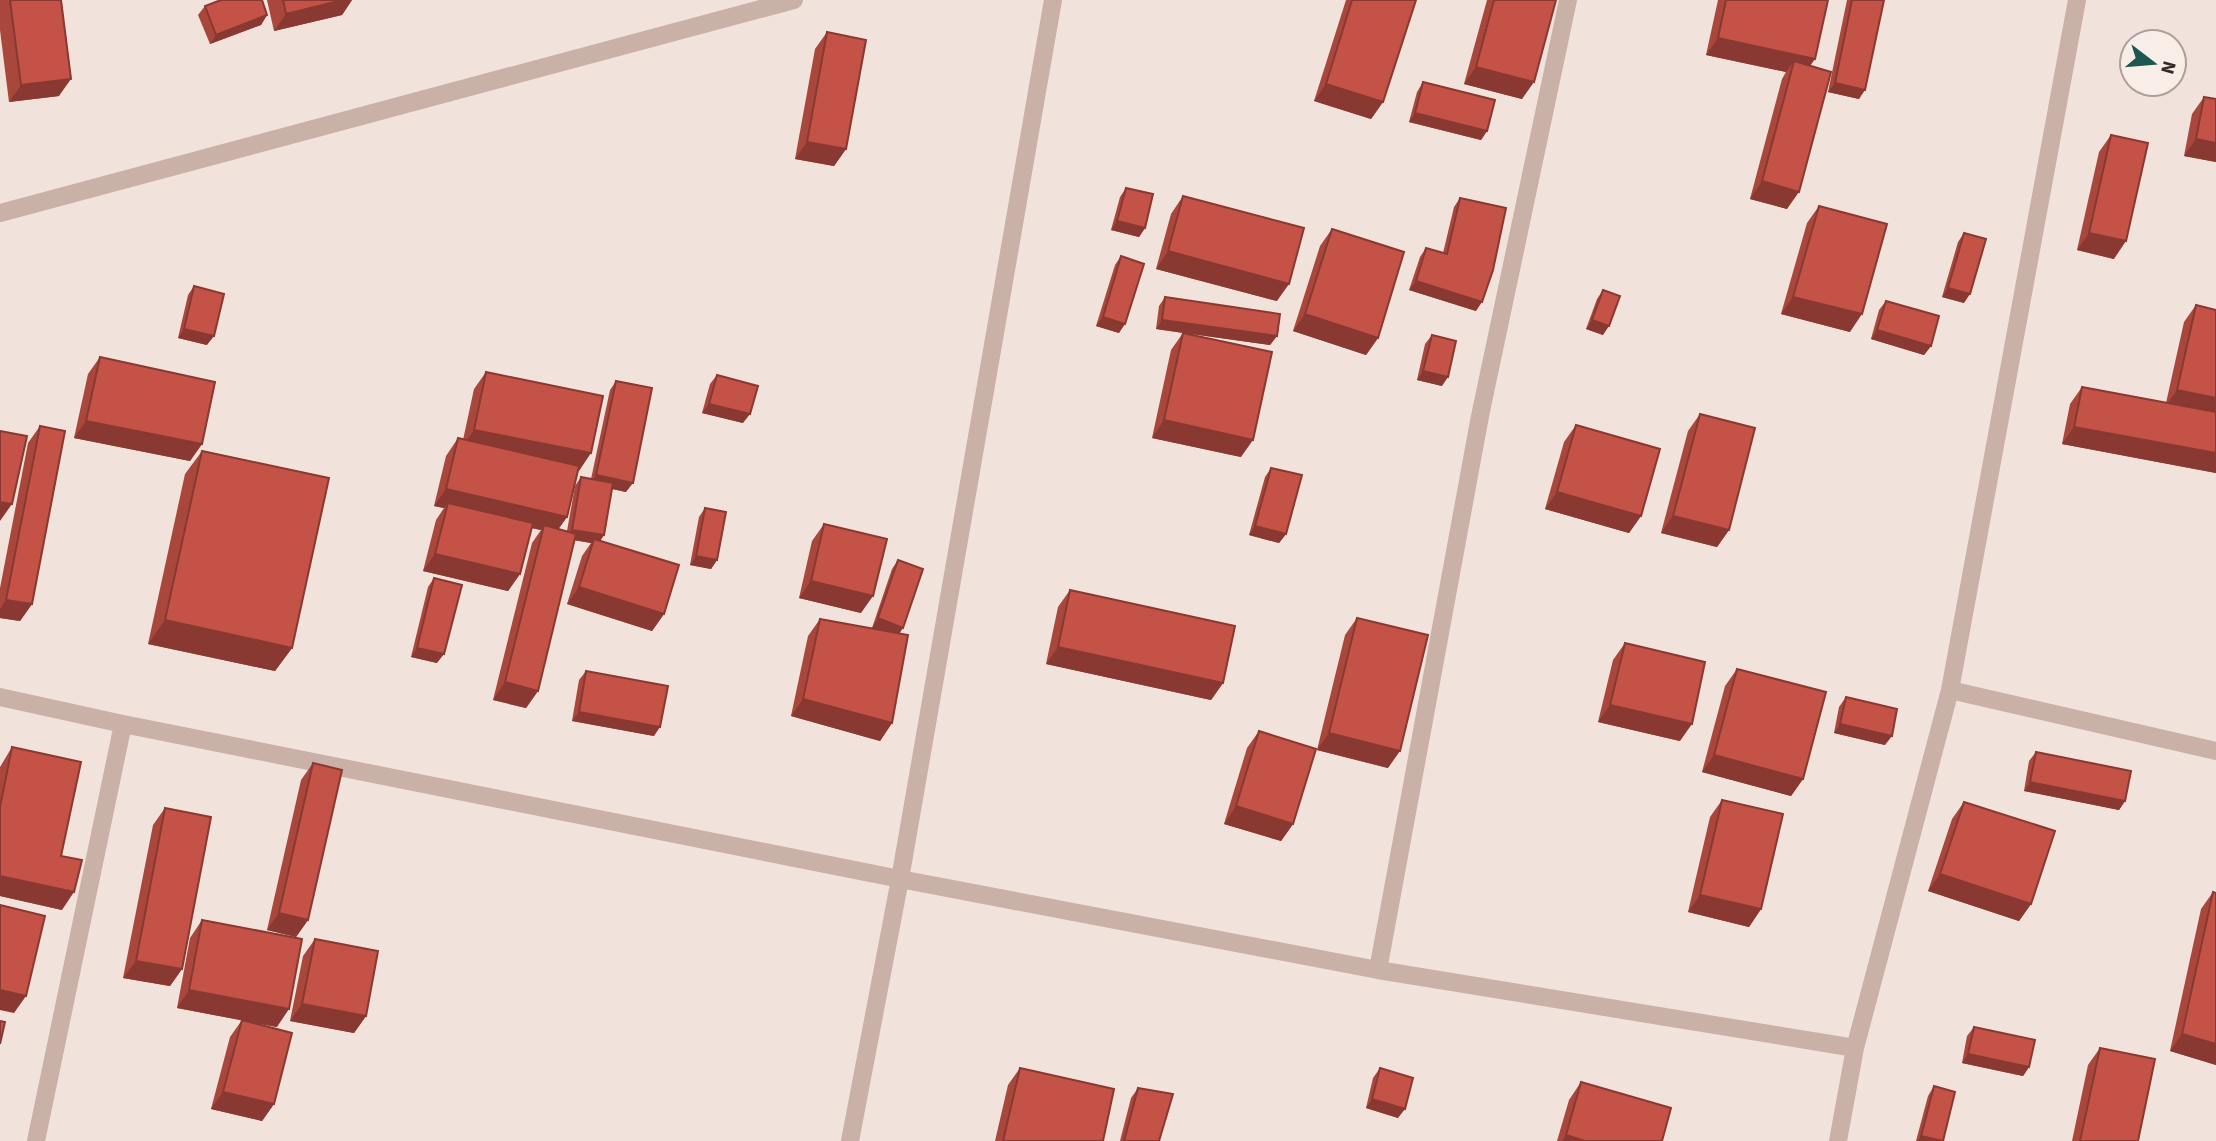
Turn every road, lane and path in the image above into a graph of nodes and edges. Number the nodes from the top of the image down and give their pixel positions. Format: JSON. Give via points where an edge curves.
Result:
{"nodes":[{"id":1,"x":794,"y":0,"type":"edge"},
{"id":2,"x":1054,"y":0,"type":"edge"},
{"id":3,"x":1568,"y":0,"type":"edge"},
{"id":4,"x":2077,"y":0,"type":"edge"},
{"id":5,"x":0,"y":213,"type":"edge"},
{"id":6,"x":1950,"y":690,"type":"junction"},
{"id":7,"x":0,"y":697,"type":"edge"},
{"id":8,"x":123,"y":724,"type":"junction"},
{"id":9,"x":2216,"y":751,"type":"edge"},
{"id":10,"x":900,"y":879,"type":"junction"},
{"id":11,"x":1378,"y":970,"type":"junction"},
{"id":12,"x":1854,"y":1048,"type":"junction"},
{"id":13,"x":36,"y":1141,"type":"edge"},
{"id":14,"x":850,"y":1141,"type":"edge"},
{"id":15,"x":1838,"y":1141,"type":"edge"}],
"edges":[{"from":1,"to":5,"type":"street"},
{"from":2,"to":10,"type":"street"},
{"from":3,"to":11,"type":"street","via":[[1480,416]]},
{"from":4,"to":6,"type":"street"},
{"from":6,"to":9,"type":"street"},
{"from":6,"to":12,"type":"street"},
{"from":7,"to":8,"type":"street"},
{"from":8,"to":10,"type":"street"},
{"from":8,"to":13,"type":"street"},
{"from":10,"to":11,"type":"street"},
{"from":10,"to":14,"type":"street"},
{"from":11,"to":12,"type":"street"},
{"from":12,"to":15,"type":"street"}]}
